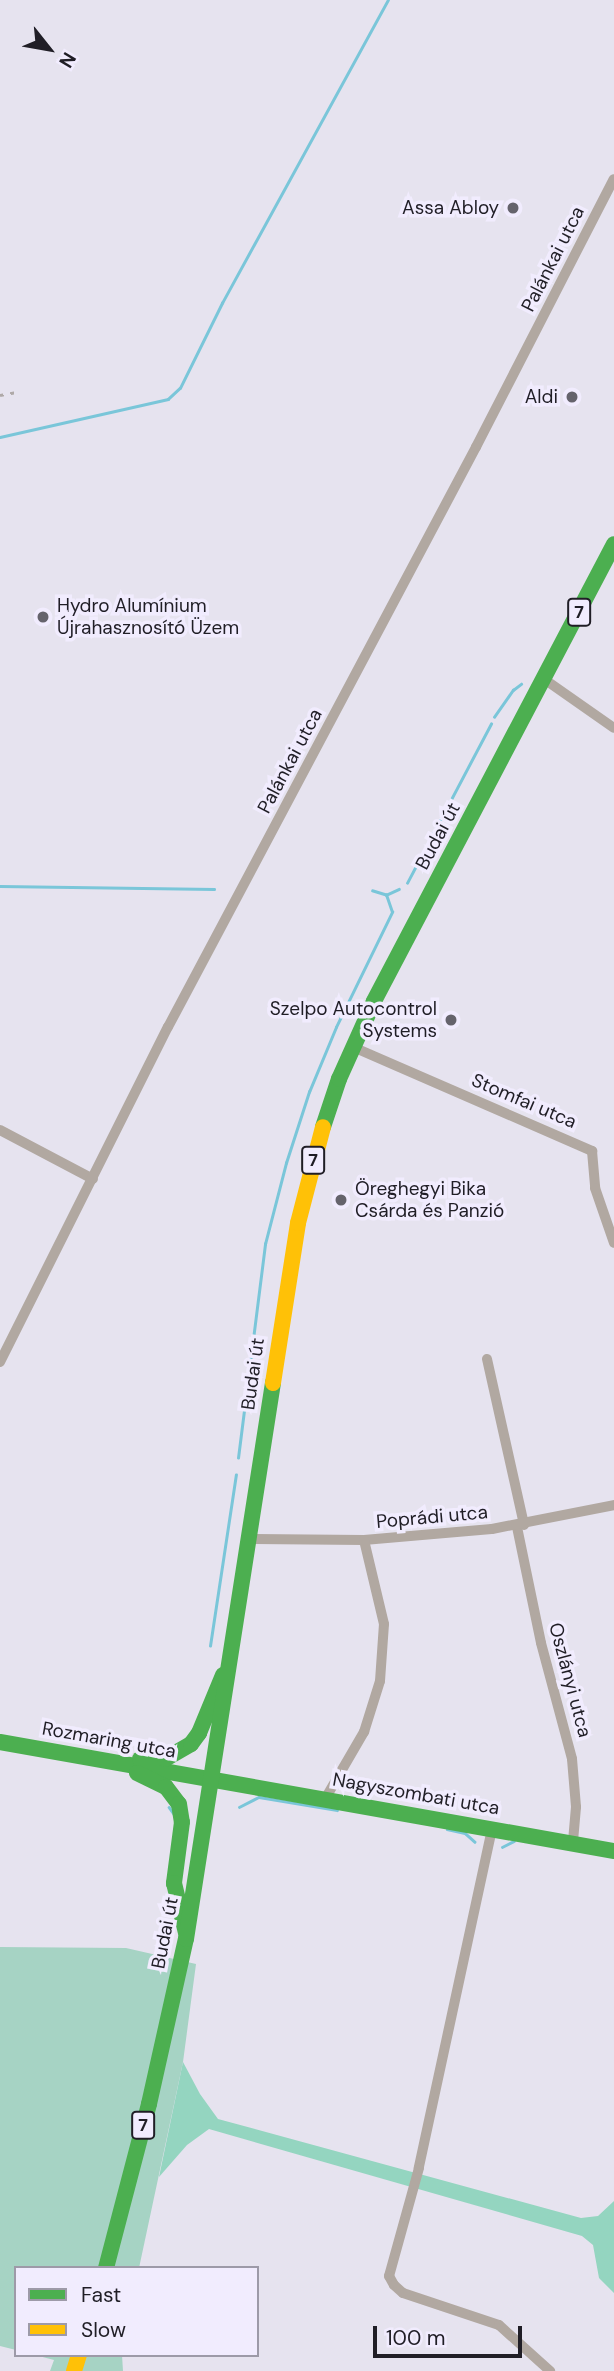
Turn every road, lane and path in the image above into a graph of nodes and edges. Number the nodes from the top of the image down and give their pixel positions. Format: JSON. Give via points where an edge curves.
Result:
{"nodes":[{"id":1,"x":614,"y":179,"type":"edge"},
{"id":2,"x":614,"y":544,"type":"edge"},
{"id":3,"x":544,"y":679,"type":"junction"},
{"id":4,"x":614,"y":728,"type":"edge"},
{"id":5,"x":353,"y":1047,"type":"junction"},
{"id":6,"x":0,"y":1130,"type":"edge"},
{"id":7,"x":93,"y":1179,"type":"junction"},
{"id":8,"x":614,"y":1243,"type":"edge"},
{"id":9,"x":487,"y":1359,"type":"dead end"},
{"id":10,"x":0,"y":1362,"type":"edge"},
{"id":11,"x":614,"y":1504,"type":"edge"},
{"id":12,"x":520,"y":1526,"type":"junction"},
{"id":13,"x":251,"y":1539,"type":"junction"},
{"id":14,"x":363,"y":1540,"type":"junction"},
{"id":15,"x":232,"y":1654,"type":"junction"},
{"id":16,"x":0,"y":1742,"type":"edge"},
{"id":17,"x":109,"y":1761,"type":"junction"},
{"id":18,"x":211,"y":1779,"type":"junction"},
{"id":19,"x":325,"y":1799,"type":"junction"},
{"id":20,"x":492,"y":1829,"type":"junction"},
{"id":21,"x":573,"y":1843,"type":"junction"},
{"id":22,"x":614,"y":1851,"type":"edge"},
{"id":23,"x":187,"y":1936,"type":"junction"},
{"id":24,"x":107,"y":2266,"type":"edge"},
{"id":25,"x":550,"y":2371,"type":"edge"}],
"edges":[{"from":1,"to":7,"type":"street","name":"Palánkai utca","via":[[168,1027]]},
{"from":2,"to":3,"type":"main road","name":"Budai út","number":"7"},
{"from":3,"to":4,"type":"street"},
{"from":3,"to":5,"type":"main road","name":"Budai út","number":"7"},
{"from":5,"to":8,"type":"street","name":"Stomfai utca","via":[[592,1151],[595,1188]]},
{"from":5,"to":13,"type":"main road","name":"Budai út","number":"7","via":[[326,1117],[298,1223]]},
{"from":6,"to":7,"type":"street"},
{"from":7,"to":10,"type":"street","name":"Palánkai utca"},
{"from":9,"to":12,"type":"street","name":"Oszlányi utca"},
{"from":11,"to":12,"type":"street","name":"Poprádi utca"},
{"from":12,"to":14,"type":"street","name":"Poprádi utca"},
{"from":12,"to":21,"type":"street","name":"Oszlányi utca","via":[[541,1643],[572,1759]]},
{"from":13,"to":14,"type":"street","name":"Poprádi utca"},
{"from":13,"to":15,"type":"main road","name":"Budai út","number":"7"},
{"from":14,"to":19,"type":"street","via":[[384,1623],[380,1681],[363,1732]]},
{"from":15,"to":17,"type":"main road","via":[[199,1733],[187,1748],[158,1760]]},
{"from":15,"to":18,"type":"main road","name":"Budai út","number":"7"},
{"from":16,"to":17,"type":"main road","name":"Rozmaring utca"},
{"from":17,"to":18,"type":"main road","name":"Rozmaring utca"},
{"from":17,"to":23,"type":"main road","via":[[159,1782],[179,1804],[182,1822],[174,1884]]},
{"from":18,"to":19,"type":"main road","name":"Nagyszombati utca"},
{"from":18,"to":23,"type":"main road","name":"Budai út","number":"7"},
{"from":19,"to":20,"type":"main road","name":"Nagyszombati utca"},
{"from":20,"to":21,"type":"main road","name":"Nagyszombati utca"},
{"from":20,"to":25,"type":"street","via":[[419,2168],[390,2276],[403,2293],[499,2325]]},
{"from":21,"to":22,"type":"main road","name":"Nagyszombati utca"},
{"from":23,"to":24,"type":"main road","name":"Budai út","number":"7"}]}
